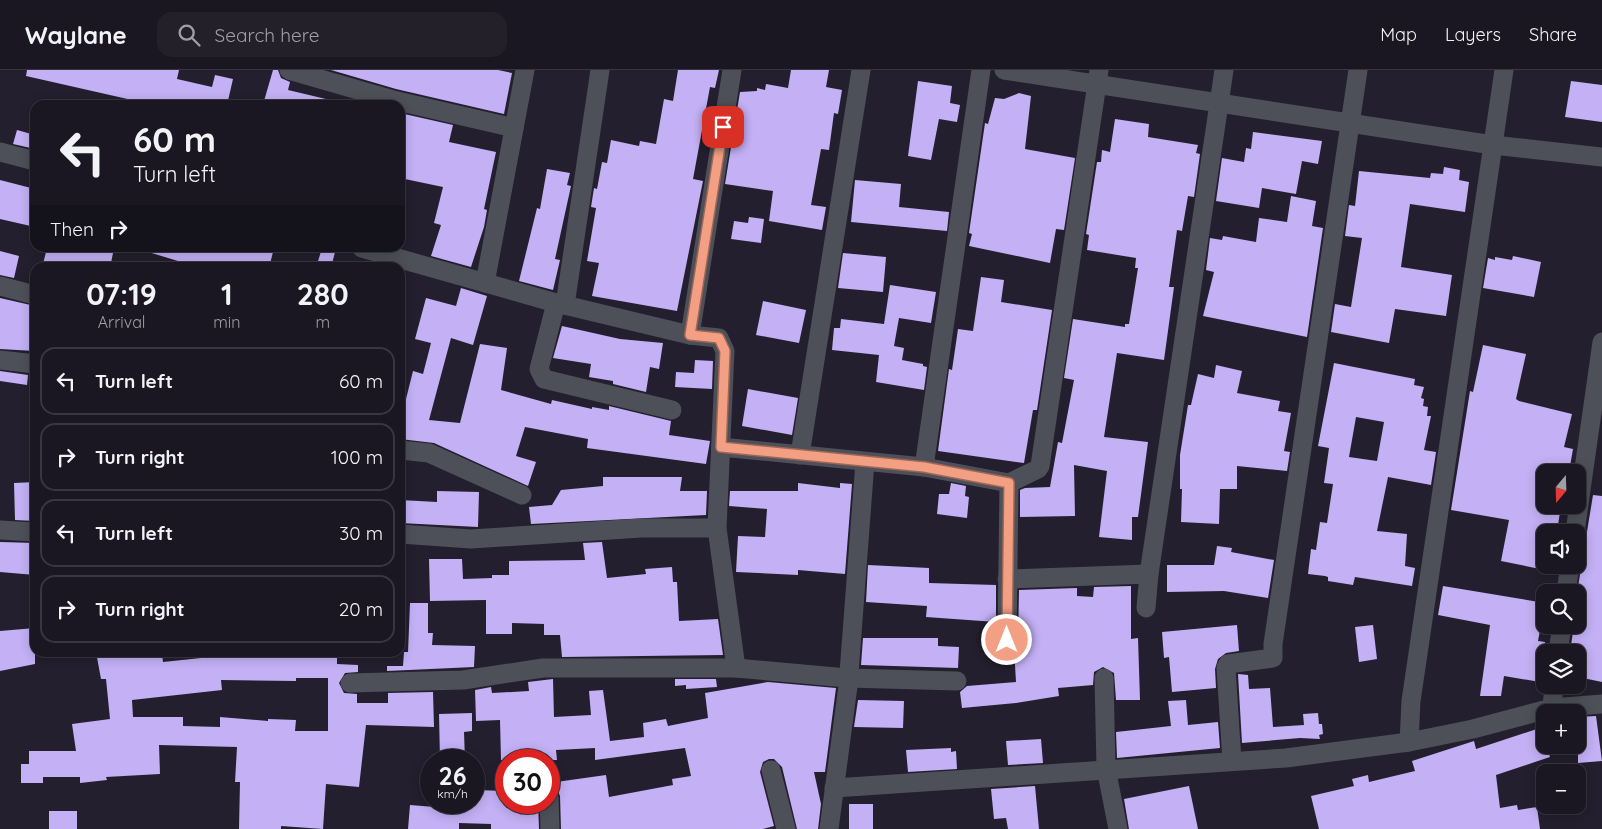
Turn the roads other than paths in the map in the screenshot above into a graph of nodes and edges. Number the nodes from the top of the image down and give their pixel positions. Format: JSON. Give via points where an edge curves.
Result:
{"nodes":[{"id":1,"x":289,"y":70,"type":"edge"},
{"id":2,"x":525,"y":70,"type":"edge"},
{"id":3,"x":600,"y":70,"type":"edge"},
{"id":4,"x":732,"y":70,"type":"edge"},
{"id":5,"x":861,"y":70,"type":"edge"},
{"id":6,"x":981,"y":70,"type":"edge"},
{"id":7,"x":1004,"y":70,"type":"edge"},
{"id":8,"x":1224,"y":70,"type":"edge"},
{"id":9,"x":1358,"y":70,"type":"edge"},
{"id":10,"x":1504,"y":70,"type":"edge"},
{"id":11,"x":1098,"y":77,"type":"edge"},
{"id":12,"x":394,"y":100,"type":"edge"},
{"id":13,"x":405,"y":103,"type":"edge"},
{"id":14,"x":1220,"y":103,"type":"junction"},
{"id":15,"x":1350,"y":124,"type":"junction"},
{"id":16,"x":514,"y":128,"type":"junction"},
{"id":17,"x":1493,"y":145,"type":"junction"},
{"id":18,"x":0,"y":152,"type":"edge"},
{"id":19,"x":1602,"y":157,"type":"edge"},
{"id":20,"x":30,"y":160,"type":"edge"},
{"id":21,"x":376,"y":252,"type":"edge"},
{"id":22,"x":485,"y":283,"type":"junction"},
{"id":23,"x":0,"y":286,"type":"edge"},
{"id":24,"x":30,"y":294,"type":"edge"},
{"id":25,"x":560,"y":304,"type":"junction"},
{"id":26,"x":690,"y":335,"type":"junction"},
{"id":27,"x":1602,"y":342,"type":"edge"},
{"id":28,"x":0,"y":360,"type":"edge"},
{"id":29,"x":30,"y":363,"type":"edge"},
{"id":30,"x":672,"y":410,"type":"dead end"},
{"id":31,"x":721,"y":447,"type":"junction"},
{"id":32,"x":405,"y":451,"type":"edge"},
{"id":33,"x":800,"y":455,"type":"junction"},
{"id":34,"x":865,"y":462,"type":"junction"},
{"id":35,"x":924,"y":467,"type":"junction"},
{"id":36,"x":1009,"y":483,"type":"junction"},
{"id":37,"x":522,"y":495,"type":"dead end"},
{"id":38,"x":1576,"y":524,"type":"edge"},
{"id":39,"x":716,"y":528,"type":"junction"},
{"id":40,"x":0,"y":530,"type":"edge"},
{"id":41,"x":30,"y":532,"type":"edge"},
{"id":42,"x":405,"y":534,"type":"edge"},
{"id":43,"x":1149,"y":574,"type":"junction"},
{"id":44,"x":1007,"y":579,"type":"junction"},
{"id":45,"x":1146,"y":608,"type":"dead end"},
{"id":46,"x":1007,"y":640,"type":"dead end"},
{"id":47,"x":736,"y":668,"type":"junction"},
{"id":48,"x":847,"y":678,"type":"junction"},
{"id":49,"x":1104,"y":678,"type":"dead end"},
{"id":50,"x":957,"y":681,"type":"dead end"},
{"id":51,"x":350,"y":682,"type":"dead end"},
{"id":52,"x":1602,"y":704,"type":"edge"},
{"id":53,"x":1586,"y":705,"type":"edge"},
{"id":54,"x":1536,"y":712,"type":"edge"},
{"id":55,"x":1409,"y":742,"type":"junction"},
{"id":56,"x":1232,"y":761,"type":"junction"},
{"id":57,"x":1106,"y":768,"type":"junction"},
{"id":58,"x":771,"y":770,"type":"dead end"},
{"id":59,"x":834,"y":788,"type":"junction"},
{"id":60,"x":550,"y":814,"type":"edge"},
{"id":61,"x":550,"y":829,"type":"edge"},
{"id":62,"x":786,"y":829,"type":"edge"},
{"id":63,"x":829,"y":829,"type":"edge"},
{"id":64,"x":1118,"y":829,"type":"edge"}],
"edges":[{"from":1,"to":12,"type":"street"},
{"from":2,"to":16,"type":"street"},
{"from":3,"to":25,"type":"street"},
{"from":4,"to":26,"type":"street"},
{"from":5,"to":33,"type":"street"},
{"from":6,"to":35,"type":"street"},
{"from":7,"to":11,"type":"street"},
{"from":8,"to":14,"type":"street"},
{"from":9,"to":15,"type":"street"},
{"from":10,"to":17,"type":"street"},
{"from":11,"to":14,"type":"street"},
{"from":11,"to":36,"type":"street","via":[[1040,466]]},
{"from":13,"to":16,"type":"street"},
{"from":14,"to":15,"type":"street"},
{"from":14,"to":43,"type":"street"},
{"from":15,"to":17,"type":"street"},
{"from":15,"to":56,"type":"street","via":[[1273,658],[1228,664],[1226,668]]},
{"from":16,"to":22,"type":"street"},
{"from":17,"to":19,"type":"street"},
{"from":17,"to":55,"type":"street","via":[[1411,701]]},
{"from":18,"to":20,"type":"street"},
{"from":21,"to":22,"type":"street"},
{"from":22,"to":25,"type":"street"},
{"from":23,"to":24,"type":"street"},
{"from":25,"to":26,"type":"street"},
{"from":25,"to":30,"type":"street","via":[[539,369],[544,379]]},
{"from":26,"to":31,"type":"street","via":[[719,338],[725,351]]},
{"from":27,"to":38,"type":"street"},
{"from":28,"to":29,"type":"street"},
{"from":31,"to":33,"type":"street"},
{"from":31,"to":39,"type":"street"},
{"from":32,"to":37,"type":"street","via":[[429,453]]},
{"from":33,"to":34,"type":"street"},
{"from":34,"to":35,"type":"street"},
{"from":34,"to":48,"type":"street"},
{"from":35,"to":36,"type":"street"},
{"from":36,"to":44,"type":"street"},
{"from":39,"to":42,"type":"street","via":[[641,528],[471,539]]},
{"from":39,"to":47,"type":"street"},
{"from":40,"to":41,"type":"street"},
{"from":43,"to":44,"type":"street"},
{"from":43,"to":45,"type":"street"},
{"from":44,"to":46,"type":"street"},
{"from":47,"to":48,"type":"street"},
{"from":47,"to":51,"type":"street","via":[[543,668],[463,680]]},
{"from":48,"to":50,"type":"street"},
{"from":48,"to":59,"type":"street"},
{"from":49,"to":57,"type":"street"},
{"from":52,"to":53,"type":"street"},
{"from":54,"to":55,"type":"street"},
{"from":55,"to":56,"type":"street","via":[[1286,758]]},
{"from":56,"to":57,"type":"street"},
{"from":57,"to":59,"type":"street"},
{"from":57,"to":64,"type":"street"},
{"from":58,"to":62,"type":"street"},
{"from":59,"to":63,"type":"street"},
{"from":60,"to":61,"type":"street"}]}
